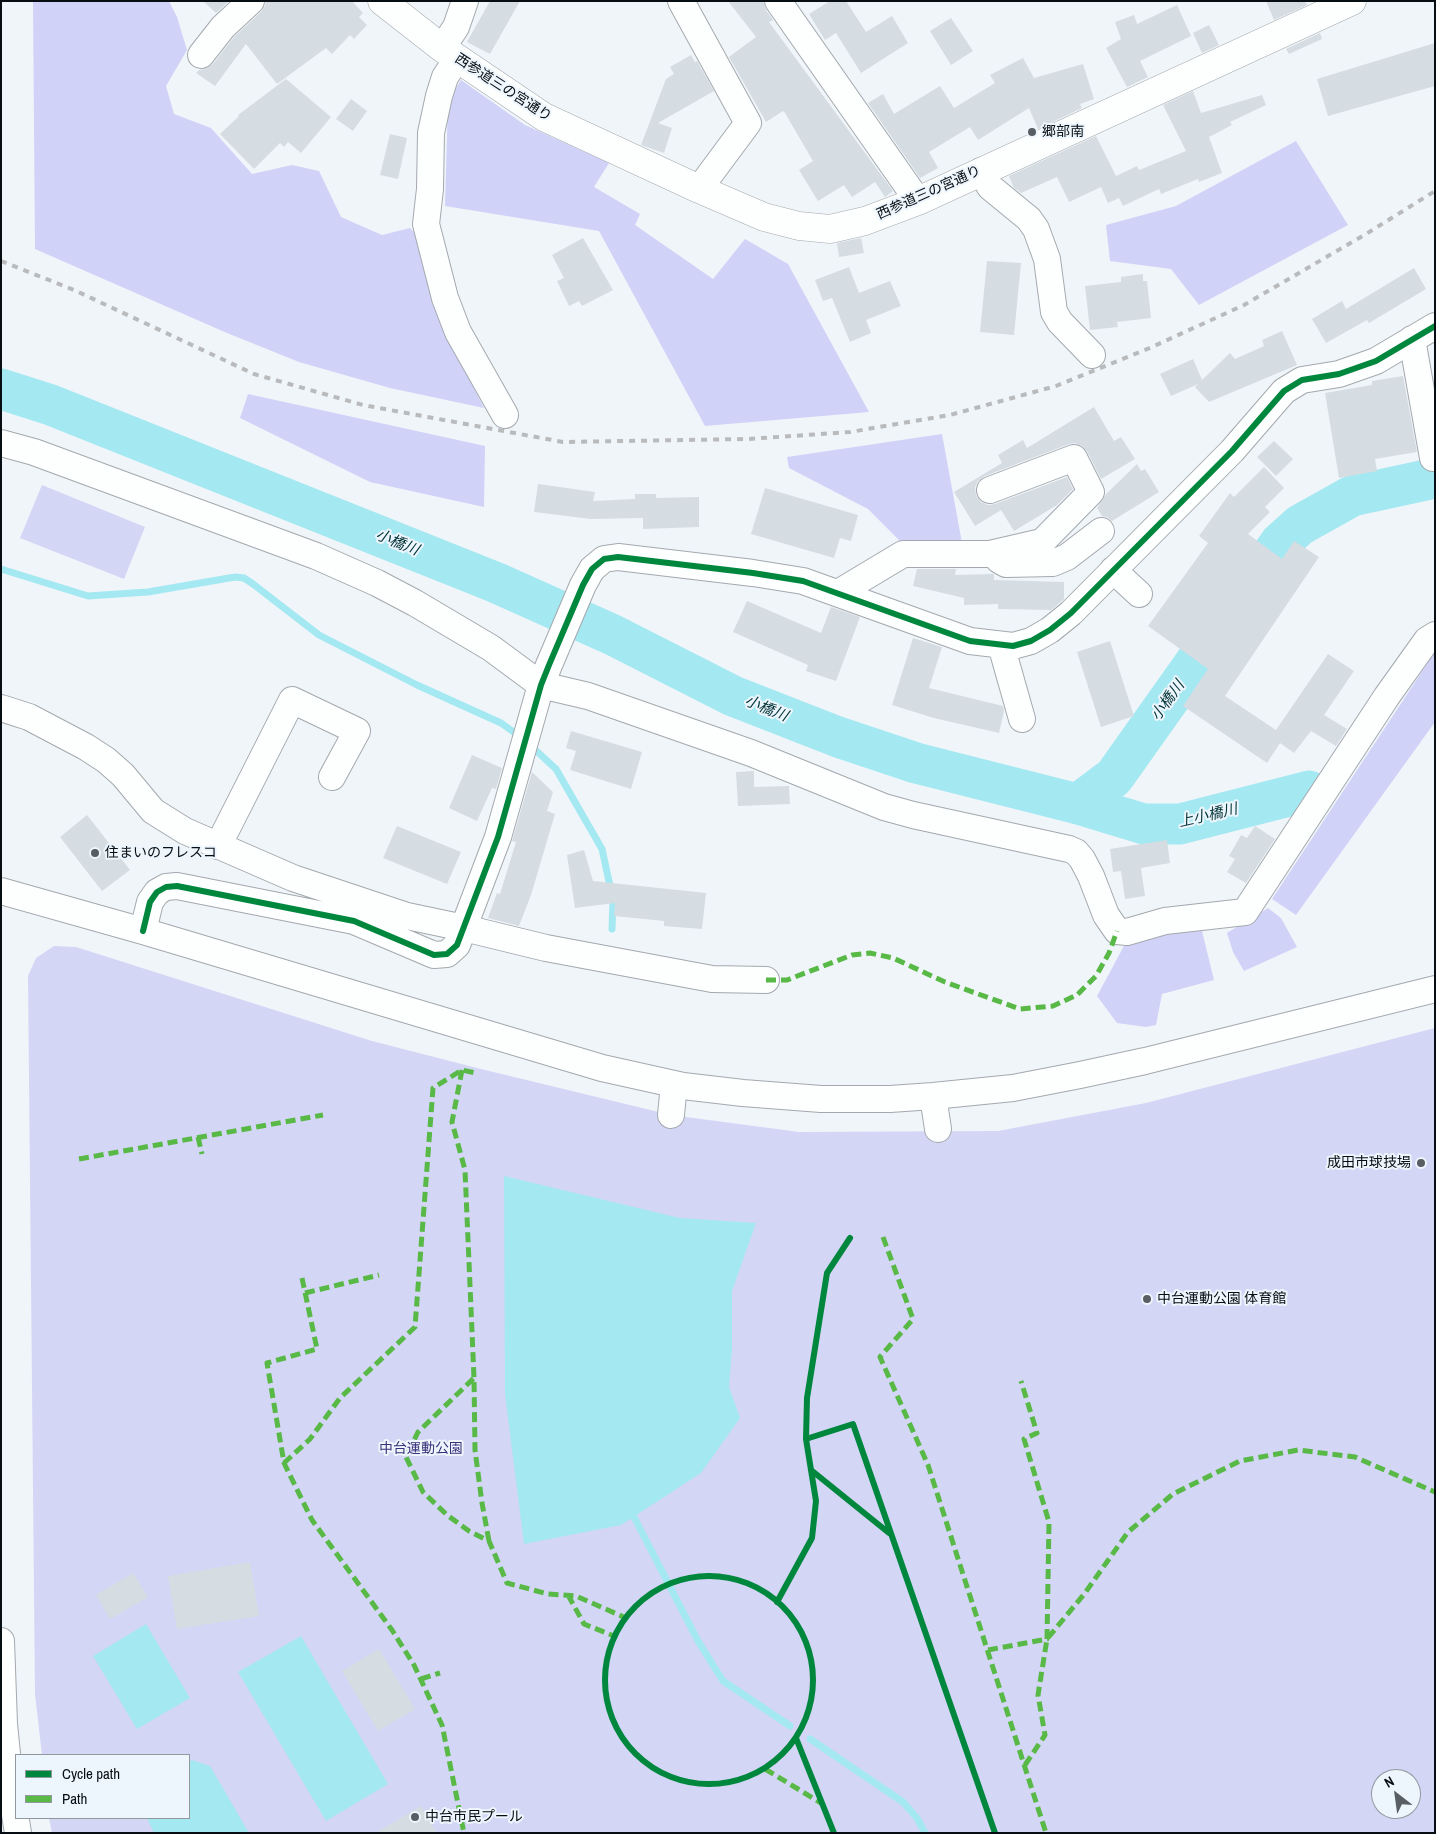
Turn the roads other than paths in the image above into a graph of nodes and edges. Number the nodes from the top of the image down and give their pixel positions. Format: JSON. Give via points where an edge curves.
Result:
{"nodes":[{"id":1,"x":251,"y":1,"type":"edge"},
{"id":2,"x":382,"y":1,"type":"edge"},
{"id":3,"x":465,"y":1,"type":"edge"},
{"id":4,"x":680,"y":1,"type":"edge"},
{"id":5,"x":778,"y":1,"type":"edge"},
{"id":6,"x":1352,"y":1,"type":"edge"},
{"id":7,"x":450,"y":53,"type":"junction"},
{"id":8,"x":202,"y":55,"type":"dead end"},
{"id":9,"x":981,"y":171,"type":"junction"},
{"id":10,"x":699,"y":189,"type":"junction"},
{"id":11,"x":918,"y":201,"type":"junction"},
{"id":12,"x":1435,"y":326,"type":"edge"},
{"id":13,"x":1412,"y":339,"type":"junction"},
{"id":14,"x":1092,"y":355,"type":"dead end"},
{"id":15,"x":505,"y":415,"type":"dead end"},
{"id":16,"x":1,"y":443,"type":"edge"},
{"id":17,"x":1432,"y":458,"type":"dead end"},
{"id":18,"x":990,"y":490,"type":"dead end"},
{"id":19,"x":1101,"y":531,"type":"dead end"},
{"id":20,"x":990,"y":554,"type":"junction"},
{"id":21,"x":1113,"y":570,"type":"junction"},
{"id":22,"x":838,"y":592,"type":"junction"},
{"id":23,"x":1139,"y":594,"type":"dead end"},
{"id":24,"x":1435,"y":635,"type":"edge"},
{"id":25,"x":1001,"y":645,"type":"junction"},
{"id":26,"x":545,"y":675,"type":"junction"},
{"id":27,"x":1,"y":708,"type":"edge"},
{"id":28,"x":1022,"y":720,"type":"dead end"},
{"id":29,"x":332,"y":777,"type":"dead end"},
{"id":30,"x":218,"y":846,"type":"junction"},
{"id":31,"x":1,"y":891,"type":"edge"},
{"id":32,"x":464,"y":928,"type":"junction"},
{"id":33,"x":143,"y":931,"type":"junction"},
{"id":34,"x":766,"y":980,"type":"dead end"},
{"id":35,"x":1435,"y":989,"type":"edge"},
{"id":36,"x":674,"y":1084,"type":"junction"},
{"id":37,"x":933,"y":1096,"type":"junction"},
{"id":38,"x":671,"y":1115,"type":"dead end"},
{"id":39,"x":938,"y":1129,"type":"dead end"},
{"id":40,"x":1,"y":1642,"type":"edge"},
{"id":41,"x":15,"y":1815,"type":"edge"},
{"id":42,"x":16,"y":1819,"type":"edge"},
{"id":43,"x":18,"y":1833,"type":"edge"}],
"edges":[{"from":1,"to":8,"type":"street","via":[[223,27]]},
{"from":2,"to":7,"type":"main road","name":"西参道三の宮通り"},
{"from":3,"to":7,"type":"street"},
{"from":4,"to":10,"type":"street","via":[[748,124]]},
{"from":5,"to":11,"type":"street"},
{"from":6,"to":9,"type":"main road","name":"西参道三の宮通り"},
{"from":7,"to":10,"type":"main road","name":"西参道三の宮通り","via":[[544,117]]},
{"from":7,"to":15,"type":"street","via":[[432,133],[426,224],[445,298],[458,332]]},
{"from":9,"to":11,"type":"main road","name":"西参道三の宮通り"},
{"from":9,"to":14,"type":"street","via":[[990,187],[1029,219],[1036,229],[1047,259],[1054,312]]},
{"from":10,"to":11,"type":"main road","name":"西参道三の宮通り","via":[[764,217],[799,226],[830,229],[865,221]]},
{"from":12,"to":13,"type":"street"},
{"from":13,"to":17,"type":"street"},
{"from":13,"to":21,"type":"street","via":[[1367,364],[1339,374],[1302,380],[1284,391],[1232,451]]},
{"from":16,"to":26,"type":"street","via":[[34,452],[316,556],[377,583]]},
{"from":18,"to":20,"type":"street","via":[[1074,458],[1090,492],[1042,542]]},
{"from":19,"to":20,"type":"street","via":[[1067,557],[1053,563],[1006,564]]},
{"from":20,"to":22,"type":"street","via":[[903,554]]},
{"from":21,"to":23,"type":"street"},
{"from":21,"to":25,"type":"street","via":[[1050,630],[1031,641],[1013,646]]},
{"from":22,"to":25,"type":"street","via":[[970,641]]},
{"from":22,"to":26,"type":"street","via":[[786,578],[618,557],[604,559],[592,569],[583,585]]},
{"from":24,"to":26,"type":"street","via":[[1427,640],[1387,696],[1245,912],[1165,921],[1128,932],[1117,931],[1106,915],[1091,876],[1076,852],[884,807],[751,753],[588,696]]},
{"from":25,"to":28,"type":"street"},
{"from":26,"to":32,"type":"street","via":[[498,837]]},
{"from":27,"to":30,"type":"street","via":[[29,717],[106,760],[153,811]]},
{"from":29,"to":30,"type":"street","via":[[356,731],[292,700]]},
{"from":30,"to":32,"type":"street","via":[[293,878],[354,899],[407,916]]},
{"from":31,"to":33,"type":"street"},
{"from":32,"to":33,"type":"street","via":[[457,946],[447,954],[434,955],[354,921],[178,886],[157,892],[150,902]]},
{"from":32,"to":34,"type":"street","via":[[546,948],[712,979]]},
{"from":33,"to":36,"type":"street","via":[[602,1068]]},
{"from":35,"to":37,"type":"street","via":[[1080,1075],[1014,1088]]},
{"from":36,"to":37,"type":"street","via":[[820,1099]]},
{"from":36,"to":38,"type":"street"},
{"from":37,"to":39,"type":"street"},
{"from":40,"to":41,"type":"street","via":[[4,1724]]},
{"from":42,"to":43,"type":"street"}]}
